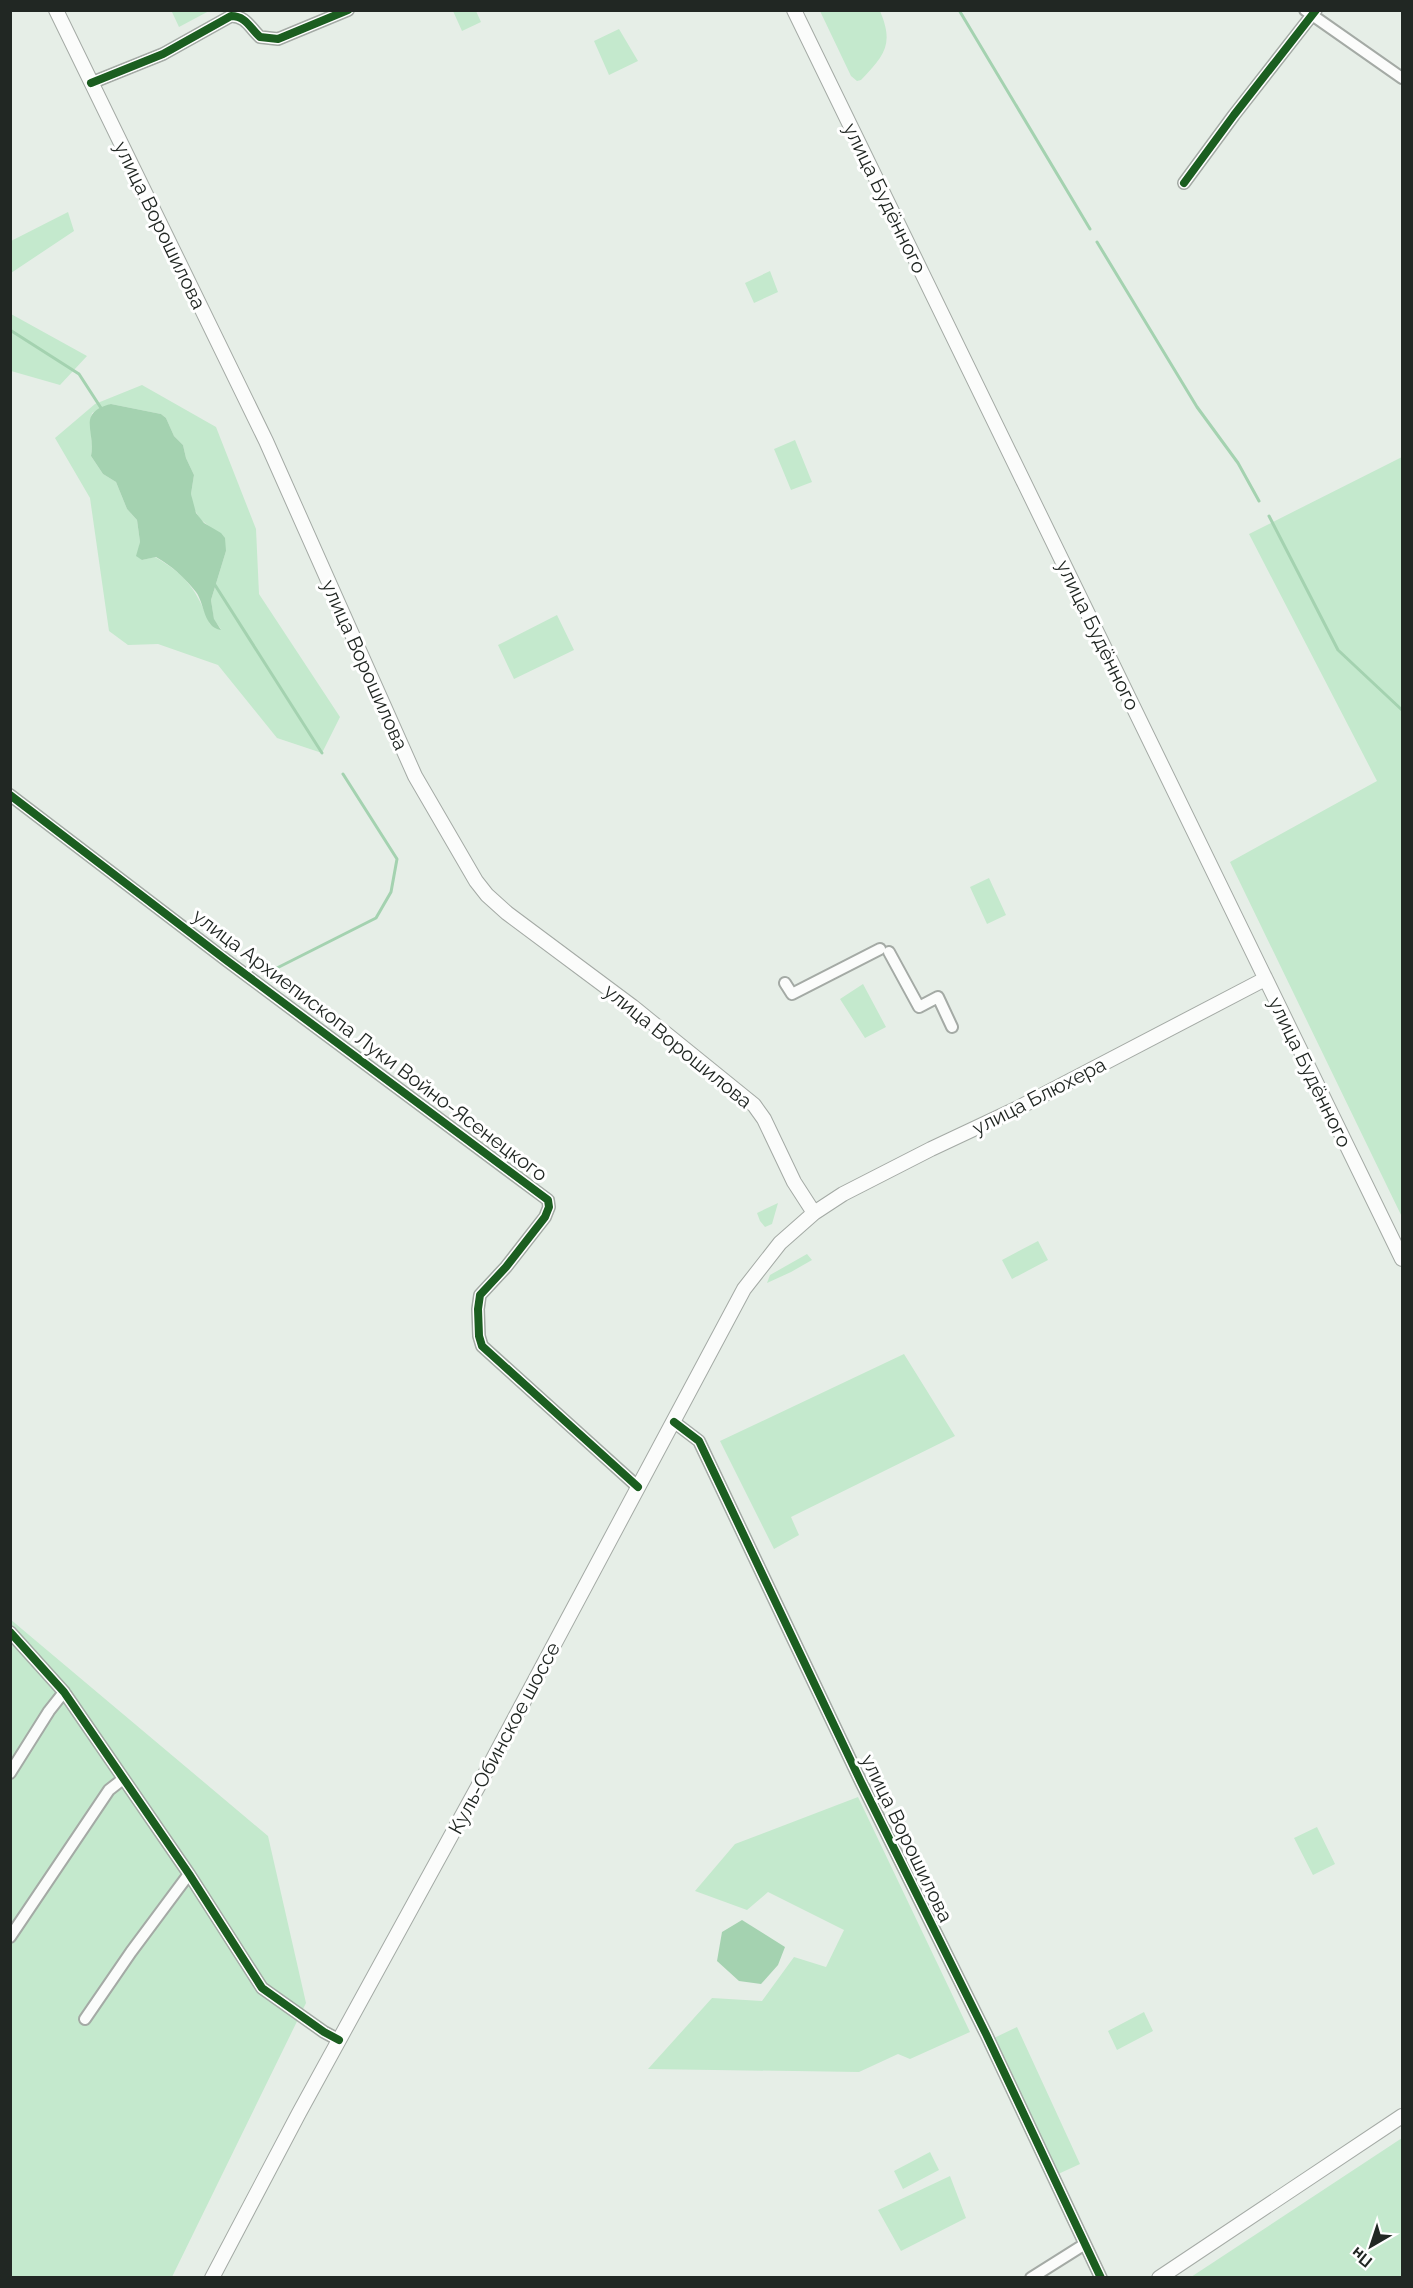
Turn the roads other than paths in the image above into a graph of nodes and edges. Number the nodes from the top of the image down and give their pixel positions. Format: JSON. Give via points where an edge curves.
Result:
{"nodes":[{"id":1,"x":56,"y":10,"type":"edge"},
{"id":2,"x":348,"y":10,"type":"edge"},
{"id":3,"x":794,"y":10,"type":"edge"},
{"id":4,"x":1311,"y":12,"type":"edge"},
{"id":5,"x":1402,"y":78,"type":"edge"},
{"id":6,"x":91,"y":83,"type":"junction"},
{"id":7,"x":1184,"y":183,"type":"dead end"},
{"id":8,"x":10,"y":795,"type":"edge"},
{"id":9,"x":1265,"y":979,"type":"junction"},
{"id":10,"x":785,"y":983,"type":"dead end"},
{"id":11,"x":952,"y":1027,"type":"dead end"},
{"id":12,"x":814,"y":1213,"type":"junction"},
{"id":13,"x":1402,"y":1259,"type":"edge"},
{"id":14,"x":674,"y":1422,"type":"junction"},
{"id":15,"x":638,"y":1487,"type":"junction"},
{"id":16,"x":10,"y":1632,"type":"edge"},
{"id":17,"x":64,"y":1692,"type":"junction"},
{"id":18,"x":10,"y":1773,"type":"edge"},
{"id":19,"x":123,"y":1779,"type":"junction"},
{"id":20,"x":189,"y":1874,"type":"junction"},
{"id":21,"x":10,"y":1937,"type":"edge"},
{"id":22,"x":85,"y":2019,"type":"dead end"},
{"id":23,"x":339,"y":2040,"type":"junction"},
{"id":24,"x":1402,"y":2116,"type":"edge"},
{"id":25,"x":1085,"y":2244,"type":"junction"},
{"id":26,"x":212,"y":2277,"type":"edge"},
{"id":27,"x":1031,"y":2277,"type":"edge"},
{"id":28,"x":1101,"y":2277,"type":"edge"},
{"id":29,"x":1159,"y":2277,"type":"edge"}],
"edges":[{"from":1,"to":6,"type":"main road","name":"улица Ворошилова"},
{"from":2,"to":6,"type":"street","via":[[278,39],[260,37],[246,20],[231,15],[163,54]]},
{"from":3,"to":9,"type":"main road","name":"улица Будённого"},
{"from":4,"to":5,"type":"street"},
{"from":4,"to":7,"type":"street"},
{"from":6,"to":12,"type":"main road","name":"улица Ворошилова","via":[[266,441],[415,776],[476,881],[507,913],[633,1007],[754,1105]]},
{"from":8,"to":15,"type":"street","name":"улица Архиепископа Луки Войно-Ясенецкого","via":[[543,1194],[549,1203],[548,1212],[480,1295],[482,1346]]},
{"from":9,"to":12,"type":"main road","name":"улица Блюхера","via":[[843,1194]]},
{"from":9,"to":13,"type":"main road","name":"улица Будённого"},
{"from":10,"to":11,"type":"street","via":[[792,994],[885,951],[918,1007],[938,997]]},
{"from":12,"to":14,"type":"main road","name":"Куль-Обинское шоссе","via":[[780,1243],[744,1289]]},
{"from":14,"to":15,"type":"main road","name":"Куль-Обинское шоссе"},
{"from":14,"to":25,"type":"street","name":"улица Ворошилова","via":[[699,1441]]},
{"from":15,"to":23,"type":"main road","name":"Куль-Обинское шоссе"},
{"from":16,"to":17,"type":"street"},
{"from":17,"to":18,"type":"street"},
{"from":17,"to":19,"type":"street"},
{"from":19,"to":20,"type":"street"},
{"from":19,"to":21,"type":"street","via":[[109,1790]]},
{"from":20,"to":22,"type":"street"},
{"from":20,"to":23,"type":"street","via":[[262,1988]]},
{"from":23,"to":26,"type":"main road","name":"Куль-Обинское шоссе"},
{"from":24,"to":29,"type":"main road"},
{"from":25,"to":27,"type":"street"},
{"from":25,"to":28,"type":"street","name":"улица Ворошилова"}]}
